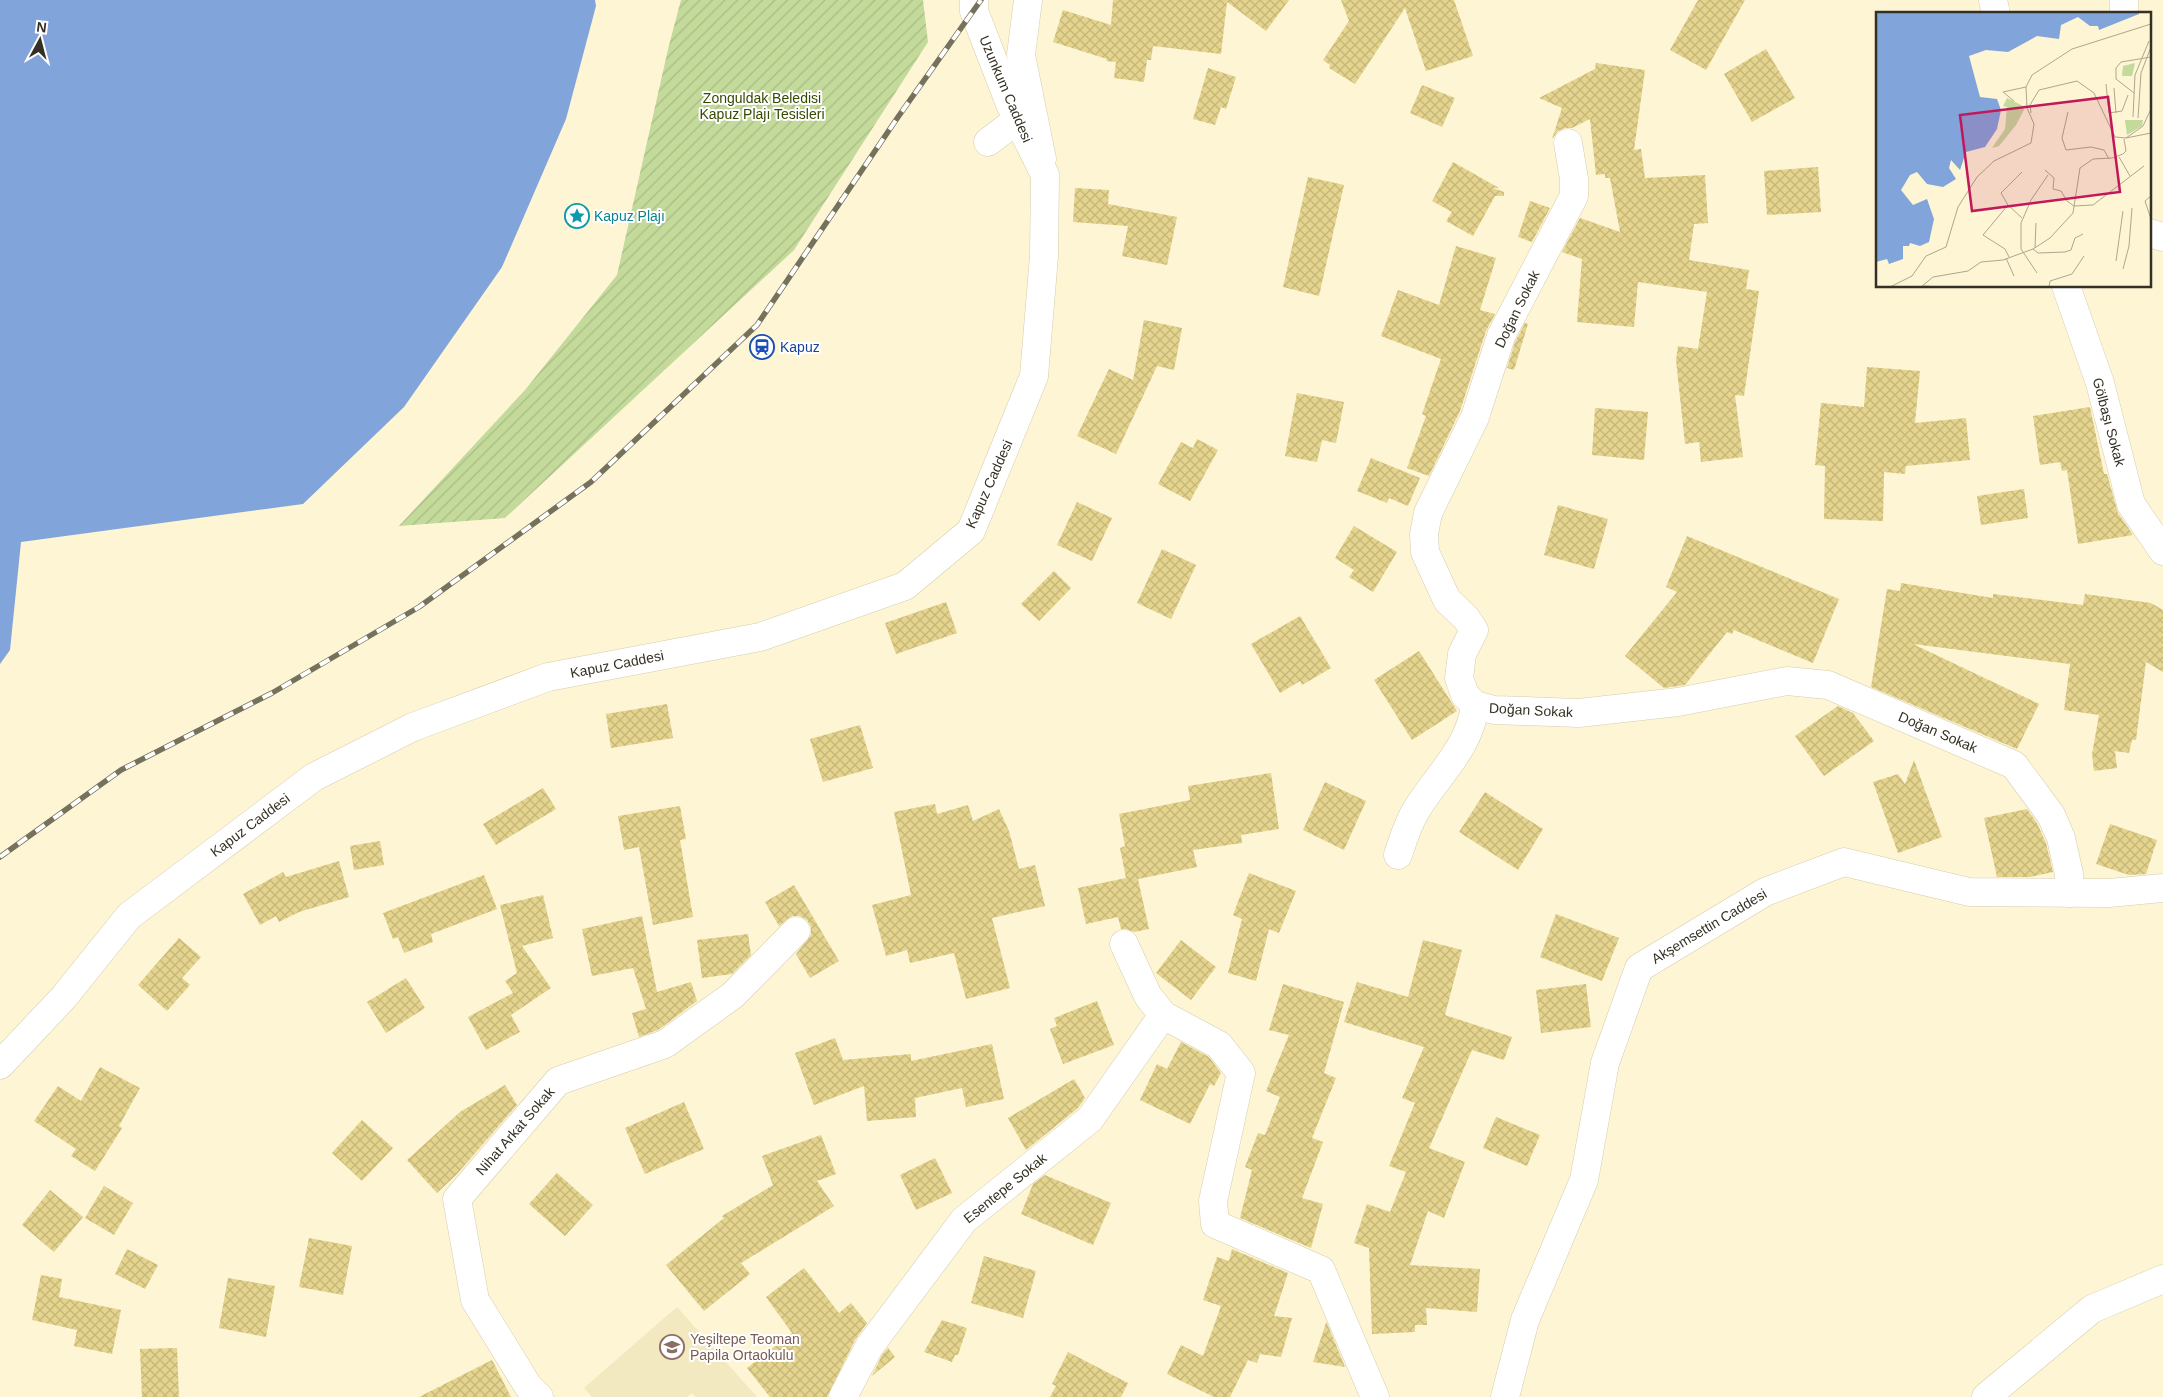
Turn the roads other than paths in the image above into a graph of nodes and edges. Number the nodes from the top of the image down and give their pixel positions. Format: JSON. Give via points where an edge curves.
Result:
{"nodes":[{"id":1,"x":974,"y":0,"type":"edge"},
{"id":2,"x":1028,"y":0,"type":"edge"},
{"id":3,"x":1018,"y":119,"type":"junction"},
{"id":4,"x":988,"y":142,"type":"dead end"},
{"id":5,"x":1568,"y":143,"type":"dead end"},
{"id":6,"x":1045,"y":175,"type":"junction"},
{"id":7,"x":2150,"y":233,"type":"edge"},
{"id":8,"x":2163,"y":237,"type":"edge"},
{"id":9,"x":2067,"y":288,"type":"edge"},
{"id":10,"x":2163,"y":551,"type":"edge"},
{"id":11,"x":1475,"y":706,"type":"junction"},
{"id":12,"x":1398,"y":855,"type":"dead end"},
{"id":13,"x":2163,"y":888,"type":"edge"},
{"id":14,"x":2069,"y":893,"type":"junction"},
{"id":15,"x":796,"y":931,"type":"dead end"},
{"id":16,"x":1124,"y":944,"type":"dead end"},
{"id":17,"x":1164,"y":1015,"type":"junction"},
{"id":18,"x":0,"y":1065,"type":"edge"},
{"id":19,"x":2163,"y":1279,"type":"edge"},
{"id":20,"x":527,"y":1393,"type":"edge"},
{"id":21,"x":843,"y":1397,"type":"edge"},
{"id":22,"x":1375,"y":1397,"type":"edge"},
{"id":23,"x":1505,"y":1397,"type":"edge"},
{"id":24,"x":1986,"y":1397,"type":"edge"}],
"edges":[{"from":1,"to":3,"type":"street","name":"Uzunkum Caddesi","via":[[974,11]]},
{"from":2,"to":6,"type":"street","via":[[1021,54]]},
{"from":3,"to":4,"type":"street"},
{"from":3,"to":6,"type":"street","name":"Uzunkum Caddesi"},
{"from":5,"to":11,"type":"street","name":"Doğan Sokak","via":[[1574,196],[1501,336],[1475,416],[1428,514],[1424,534],[1425,552],[1447,600],[1474,630],[1462,654],[1460,678],[1465,695]]},
{"from":6,"to":18,"type":"street","name":"Kapuz Caddesi","via":[[1044,256],[1034,376],[971,532],[905,586],[760,637],[548,677],[413,727],[314,777],[129,916],[64,997]]},
{"from":7,"to":8,"type":"street"},
{"from":9,"to":10,"type":"street","name":"Gölbaşı Sokak","via":[[2100,383],[2130,504]]},
{"from":11,"to":12,"type":"street","via":[[1473,724],[1466,740],[1416,812]]},
{"from":11,"to":14,"type":"street","name":"Doğan Sokak","via":[[1494,710],[1579,713],[1678,702],[1787,681],[1828,685],[2014,765],[2051,815],[2061,838],[2069,874]]},
{"from":13,"to":14,"type":"street","name":"Akşemsettin Caddesi"},
{"from":14,"to":23,"type":"street","name":"Akşemsettin Caddesi","via":[[1969,892],[1844,862],[1765,892],[1639,968],[1605,1062],[1584,1180],[1525,1320]]},
{"from":15,"to":20,"type":"street","name":"Nihat Arkat Sokak","via":[[732,995],[665,1044],[558,1081],[457,1199],[475,1300]]},
{"from":16,"to":17,"type":"street","via":[[1148,996]]},
{"from":17,"to":21,"type":"street","name":"Esentepe Sokak","via":[[1090,1119],[964,1220],[869,1347]]},
{"from":17,"to":22,"type":"street","via":[[1219,1046],[1241,1073],[1213,1201],[1215,1224],[1321,1270]]},
{"from":19,"to":24,"type":"street","via":[[2092,1309]]}]}
